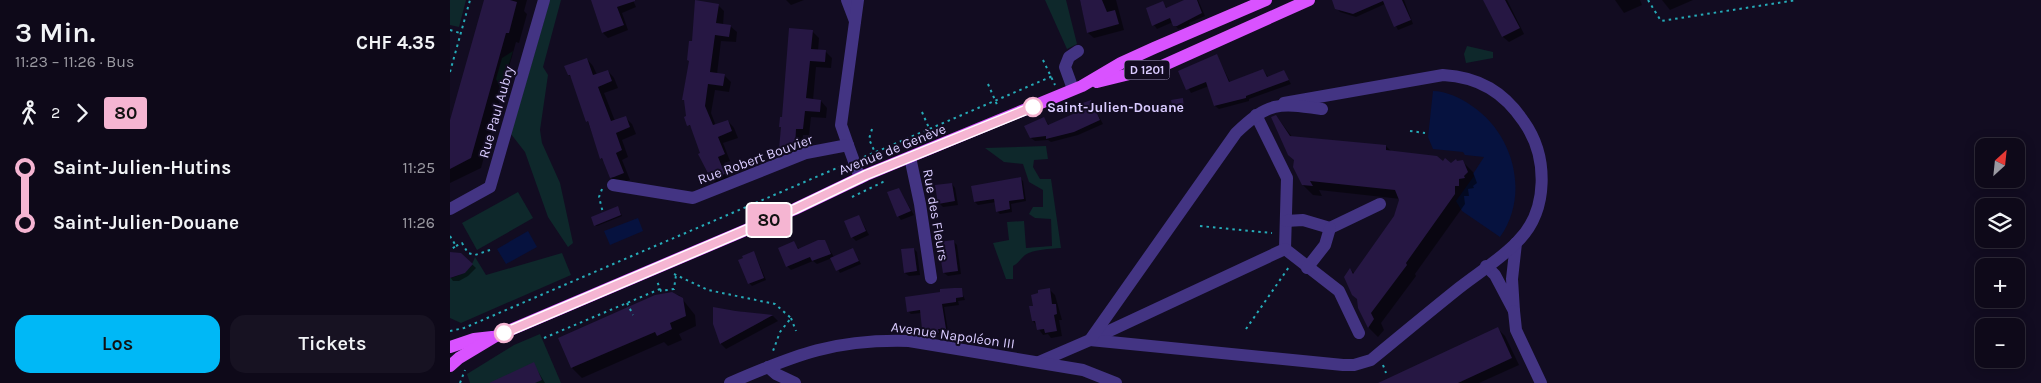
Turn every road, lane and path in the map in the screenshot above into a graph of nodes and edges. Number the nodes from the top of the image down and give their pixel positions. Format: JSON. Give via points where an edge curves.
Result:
{"nodes":[{"id":1,"x":470,"y":0,"type":"edge"},
{"id":2,"x":544,"y":0,"type":"edge"},
{"id":3,"x":847,"y":0,"type":"edge"},
{"id":4,"x":858,"y":0,"type":"edge"},
{"id":5,"x":1309,"y":0,"type":"edge"},
{"id":6,"x":1648,"y":0,"type":"edge"},
{"id":7,"x":1797,"y":0,"type":"edge"},
{"id":8,"x":1264,"y":1,"type":"edge"},
{"id":9,"x":1220,"y":19,"type":"junction"},
{"id":10,"x":856,"y":22,"type":"junction"},
{"id":11,"x":450,"y":30,"type":"edge"},
{"id":12,"x":460,"y":33,"type":"junction"},
{"id":13,"x":1228,"y":38,"type":"junction"},
{"id":14,"x":1078,"y":51,"type":"dead end"},
{"id":15,"x":1136,"y":56,"type":"junction"},
{"id":16,"x":1044,"y":60,"type":"dead end"},
{"id":17,"x":1140,"y":71,"type":"junction"},
{"id":18,"x":450,"y":72,"type":"edge"},
{"id":19,"x":1066,"y":72,"type":"junction"},
{"id":20,"x":1051,"y":77,"type":"junction"},
{"id":21,"x":988,"y":84,"type":"dead end"},
{"id":22,"x":1078,"y":87,"type":"junction"},
{"id":23,"x":1060,"y":95,"type":"junction"},
{"id":24,"x":996,"y":102,"type":"junction"},
{"id":25,"x":1284,"y":103,"type":"junction"},
{"id":26,"x":1322,"y":109,"type":"dead end"},
{"id":27,"x":922,"y":112,"type":"dead end"},
{"id":28,"x":1256,"y":115,"type":"junction"},
{"id":29,"x":1003,"y":120,"type":"junction"},
{"id":30,"x":930,"y":129,"type":"junction"},
{"id":31,"x":1410,"y":131,"type":"dead end"},
{"id":32,"x":1425,"y":133,"type":"dead end"},
{"id":33,"x":848,"y":145,"type":"junction"},
{"id":34,"x":937,"y":148,"type":"junction"},
{"id":35,"x":910,"y":157,"type":"junction"},
{"id":36,"x":853,"y":161,"type":"junction"},
{"id":37,"x":860,"y":178,"type":"junction"},
{"id":38,"x":613,"y":185,"type":"joint"},
{"id":39,"x":1380,"y":204,"type":"dead end"},
{"id":40,"x":450,"y":209,"type":"edge"},
{"id":41,"x":603,"y":212,"type":"dead end"},
{"id":42,"x":1286,"y":221,"type":"junction"},
{"id":43,"x":1200,"y":226,"type":"dead end"},
{"id":44,"x":1330,"y":228,"type":"junction"},
{"id":45,"x":1285,"y":234,"type":"junction"},
{"id":46,"x":450,"y":236,"type":"edge"},
{"id":47,"x":1516,"y":243,"type":"junction"},
{"id":48,"x":456,"y":246,"type":"junction"},
{"id":49,"x":1285,"y":249,"type":"junction"},
{"id":50,"x":450,"y":250,"type":"edge"},
{"id":51,"x":490,"y":250,"type":"dead end"},
{"id":52,"x":1295,"y":258,"type":"junction"},
{"id":53,"x":1486,"y":266,"type":"junction"},
{"id":54,"x":1307,"y":268,"type":"junction"},
{"id":55,"x":932,"y":278,"type":"dead end"},
{"id":56,"x":657,"y":281,"type":"dead end"},
{"id":57,"x":660,"y":289,"type":"junction"},
{"id":58,"x":627,"y":303,"type":"junction"},
{"id":59,"x":590,"y":310,"type":"dead end"},
{"id":60,"x":1514,"y":311,"type":"junction"},
{"id":61,"x":633,"y":315,"type":"dead end"},
{"id":62,"x":593,"y":317,"type":"junction"},
{"id":63,"x":791,"y":318,"type":"junction"},
{"id":64,"x":1246,"y":329,"type":"dead end"},
{"id":65,"x":450,"y":331,"type":"edge"},
{"id":66,"x":796,"y":331,"type":"dead end"},
{"id":67,"x":1358,"y":333,"type":"dead end"},
{"id":68,"x":494,"y":337,"type":"junction"},
{"id":69,"x":544,"y":338,"type":"dead end"},
{"id":70,"x":1090,"y":340,"type":"junction"},
{"id":71,"x":450,"y":347,"type":"edge"},
{"id":72,"x":1039,"y":362,"type":"junction"},
{"id":73,"x":773,"y":365,"type":"junction"},
{"id":74,"x":450,"y":366,"type":"edge"},
{"id":75,"x":1538,"y":382,"type":"edge"},
{"id":76,"x":730,"y":383,"type":"edge"},
{"id":77,"x":795,"y":383,"type":"edge"},
{"id":78,"x":1116,"y":383,"type":"edge"}],
"edges":[{"from":1,"to":12,"type":"path"},
{"from":2,"to":40,"type":"street","name":"Rue Paul Aubry","via":[[490,187]]},
{"from":3,"to":10,"type":"street"},
{"from":4,"to":10,"type":"street"},
{"from":5,"to":13,"type":"main road","number":"D 1201"},
{"from":6,"to":7,"type":"path","via":[[1661,21]]},
{"from":8,"to":9,"type":"main road","number":"D 1201"},
{"from":9,"to":13,"type":"main road"},
{"from":9,"to":15,"type":"main road","name":"Avenue de Genève","number":"D 1201"},
{"from":10,"to":33,"type":"street","via":[[841,125]]},
{"from":11,"to":12,"type":"path"},
{"from":12,"to":18,"type":"path"},
{"from":13,"to":17,"type":"main road","name":"Avenue de Genève","number":"D 1201","via":[[1162,66]]},
{"from":14,"to":19,"type":"street","via":[[1068,59]]},
{"from":15,"to":17,"type":"main road"},
{"from":15,"to":22,"type":"main road","name":"Avenue de Genève","number":"D 1201"},
{"from":16,"to":20,"type":"path"},
{"from":17,"to":22,"type":"main road","name":"Avenue de Genève","number":"D 1201"},
{"from":19,"to":20,"type":"path"},
{"from":19,"to":22,"type":"street"},
{"from":20,"to":23,"type":"path"},
{"from":20,"to":24,"type":"path"},
{"from":21,"to":24,"type":"path"},
{"from":22,"to":23,"type":"main road","name":"Avenue de Genève","number":"D 1201"},
{"from":23,"to":29,"type":"main road","name":"Avenue de Genève","number":"D 1201"},
{"from":24,"to":29,"type":"path"},
{"from":24,"to":30,"type":"path"},
{"from":25,"to":26,"type":"street"},
{"from":25,"to":28,"type":"street"},
{"from":25,"to":47,"type":"street","via":[[1443,76],[1466,78],[1491,87],[1524,121],[1542,165],[1538,206]]},
{"from":27,"to":30,"type":"path"},
{"from":28,"to":42,"type":"street","via":[[1287,178]]},
{"from":28,"to":70,"type":"street","via":[[1236,133]]},
{"from":29,"to":34,"type":"main road","name":"Avenue de Genève","number":"D 1201"},
{"from":30,"to":34,"type":"path"},
{"from":30,"to":36,"type":"path"},
{"from":31,"to":32,"type":"path"},
{"from":33,"to":36,"type":"street"},
{"from":33,"to":38,"type":"street","name":"Rue Robert Bouvier","via":[[806,153],[694,198]]},
{"from":34,"to":35,"type":"main road","name":"Avenue de Genève","number":"D 1201"},
{"from":35,"to":37,"type":"main road","name":"Avenue de Genève","number":"D 1201"},
{"from":35,"to":55,"type":"street","name":"Rue des Fleurs"},
{"from":36,"to":37,"type":"street"},
{"from":36,"to":65,"type":"path","via":[[464,328]]},
{"from":37,"to":68,"type":"main road","name":"Avenue de Genève","number":"D 1201","via":[[787,213]]},
{"from":38,"to":41,"type":"path","via":[[602,189],[600,194]]},
{"from":39,"to":44,"type":"street"},
{"from":42,"to":44,"type":"street","via":[[1304,220]]},
{"from":42,"to":45,"type":"street"},
{"from":43,"to":45,"type":"path"},
{"from":44,"to":54,"type":"street","via":[[1326,245]]},
{"from":45,"to":49,"type":"street"},
{"from":46,"to":48,"type":"path"},
{"from":47,"to":53,"type":"street"},
{"from":47,"to":60,"type":"street","via":[[1512,279]]},
{"from":48,"to":50,"type":"path"},
{"from":48,"to":51,"type":"path","via":[[462,243],[468,253],[475,255]]},
{"from":49,"to":52,"type":"street"},
{"from":49,"to":70,"type":"street"},
{"from":52,"to":54,"type":"street"},
{"from":52,"to":64,"type":"path"},
{"from":53,"to":60,"type":"street","via":[[1495,275]]},
{"from":53,"to":70,"type":"street","via":[[1371,360],[1354,365]]},
{"from":54,"to":67,"type":"street","via":[[1339,291]]},
{"from":56,"to":57,"type":"path"},
{"from":57,"to":58,"type":"path"},
{"from":57,"to":63,"type":"path","via":[[674,289],[675,275],[708,290],[775,304]]},
{"from":58,"to":61,"type":"path"},
{"from":58,"to":62,"type":"path"},
{"from":59,"to":62,"type":"path"},
{"from":60,"to":75,"type":"street","via":[[1516,330]]},
{"from":62,"to":69,"type":"path"},
{"from":63,"to":66,"type":"path"},
{"from":63,"to":73,"type":"path","via":[[773,352]]},
{"from":68,"to":71,"type":"main road","name":"Avenue de Genève","number":"D 1201"},
{"from":68,"to":74,"type":"main road","name":"Avenue de Genève","number":"D 1201"},
{"from":70,"to":72,"type":"street"},
{"from":72,"to":73,"type":"street","name":"Avenue Napoléon III","via":[[909,341],[882,340],[820,348]]},
{"from":72,"to":78,"type":"street","name":"Avenue Napoléon III","via":[[1083,370]]},
{"from":73,"to":76,"type":"street","name":"Avenue Napoléon III"},
{"from":73,"to":77,"type":"street","via":[[776,374]]}]}
